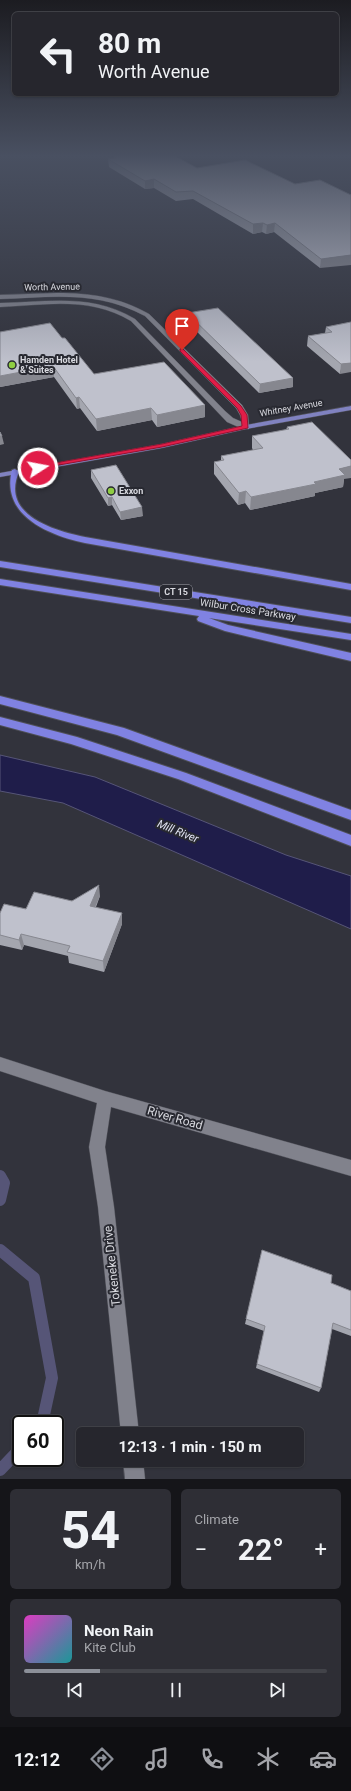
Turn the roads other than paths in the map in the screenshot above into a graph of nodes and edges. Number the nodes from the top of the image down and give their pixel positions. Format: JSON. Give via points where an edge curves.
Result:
{"nodes":[{"id":1,"x":0,"y":297,"type":"edge"},
{"id":2,"x":104,"y":297,"type":"junction"},
{"id":3,"x":0,"y":305,"type":"edge"},
{"id":4,"x":97,"y":305,"type":"junction"},
{"id":5,"x":155,"y":322,"type":"junction"},
{"id":6,"x":138,"y":325,"type":"junction"},
{"id":7,"x":213,"y":381,"type":"junction"},
{"id":8,"x":194,"y":384,"type":"junction"},
{"id":9,"x":351,"y":408,"type":"edge"},
{"id":10,"x":246,"y":427,"type":"junction"},
{"id":11,"x":15,"y":472,"type":"junction"},
{"id":12,"x":0,"y":475,"type":"edge"},
{"id":13,"x":0,"y":564,"type":"edge"},
{"id":14,"x":0,"y":582,"type":"edge"},
{"id":15,"x":351,"y":587,"type":"edge"},
{"id":16,"x":178,"y":610,"type":"junction"},
{"id":17,"x":351,"y":620,"type":"edge"},
{"id":18,"x":351,"y":637,"type":"edge"},
{"id":19,"x":351,"y":657,"type":"edge"},
{"id":20,"x":0,"y":700,"type":"edge"},
{"id":21,"x":0,"y":721,"type":"edge"},
{"id":22,"x":351,"y":815,"type":"edge"},
{"id":23,"x":351,"y":840,"type":"edge"},
{"id":24,"x":0,"y":1064,"type":"edge"},
{"id":25,"x":105,"y":1098,"type":"junction"},
{"id":26,"x":351,"y":1168,"type":"edge"},
{"id":27,"x":129,"y":1427,"type":"edge"},
{"id":28,"x":134,"y":1467,"type":"edge"},
{"id":29,"x":135,"y":1479,"type":"edge"}],
"edges":[{"from":1,"to":2,"type":"street","name":"Worth Avenue"},
{"from":2,"to":4,"type":"street"},
{"from":2,"to":5,"type":"street","name":"Worth Avenue","via":[[140,310]]},
{"from":3,"to":4,"type":"street","name":"Worth Avenue"},
{"from":4,"to":6,"type":"street","name":"Worth Avenue","via":[[115,309]]},
{"from":5,"to":6,"type":"street"},
{"from":5,"to":7,"type":"street","name":"Worth Avenue"},
{"from":6,"to":8,"type":"street","name":"Worth Avenue"},
{"from":7,"to":8,"type":"street"},
{"from":7,"to":10,"type":"street","name":"Worth Avenue","via":[[239,407],[244,415]]},
{"from":8,"to":10,"type":"street","name":"Worth Avenue","via":[[228,418]]},
{"from":9,"to":10,"type":"main road","name":"Whitney Avenue"},
{"from":10,"to":11,"type":"main road","name":"Whitney Avenue","via":[[162,446]]},
{"from":11,"to":12,"type":"main road","name":"Whitney Avenue"},
{"from":11,"to":15,"type":"highway","via":[[7,484],[7,498],[12,508],[28,523],[57,534]]},
{"from":13,"to":17,"type":"highway","name":"Wilbur Cross Parkway","number":"CT 15"},
{"from":14,"to":16,"type":"highway","name":"Wilbur Cross Parkway","number":"CT 15"},
{"from":16,"to":18,"type":"highway","name":"Wilbur Cross Parkway","number":"CT 15"},
{"from":16,"to":19,"type":"highway","via":[[225,628]]},
{"from":20,"to":22,"type":"highway","via":[[120,731]]},
{"from":21,"to":23,"type":"highway","via":[[73,740],[182,776]]},
{"from":24,"to":25,"type":"street","name":"River Road"},
{"from":25,"to":26,"type":"street","name":"River Road"},
{"from":25,"to":27,"type":"street","name":"Tokeneke Drive","via":[[97,1147],[106,1207]]},
{"from":28,"to":29,"type":"street"}]}
